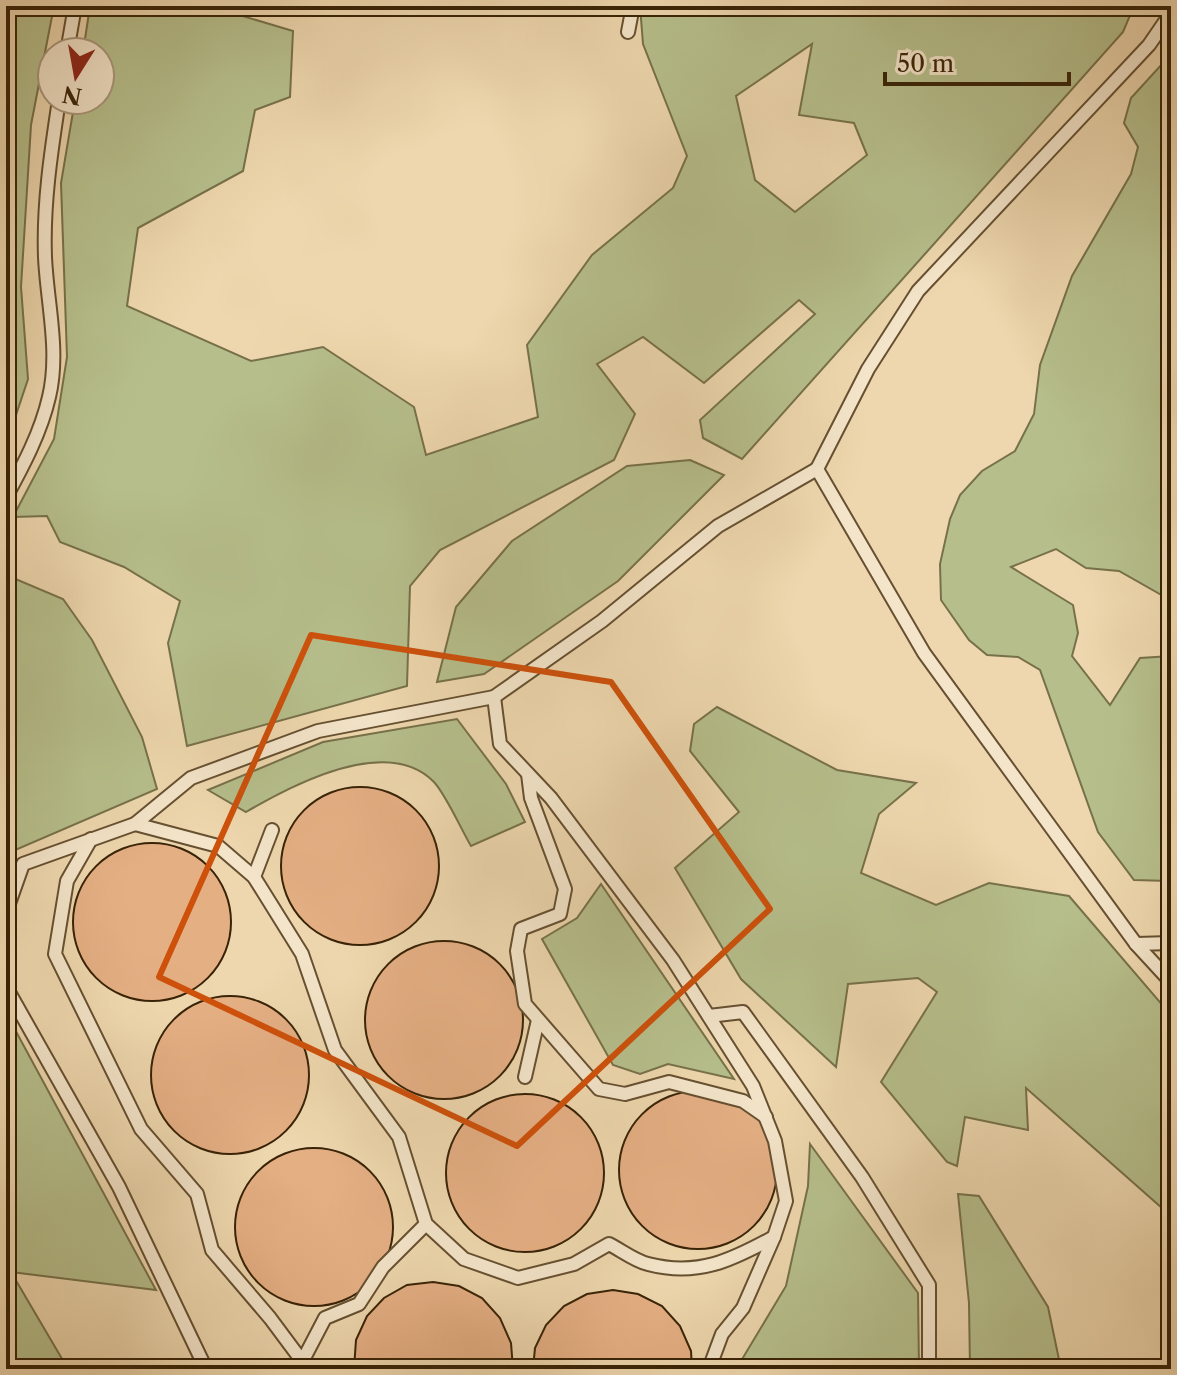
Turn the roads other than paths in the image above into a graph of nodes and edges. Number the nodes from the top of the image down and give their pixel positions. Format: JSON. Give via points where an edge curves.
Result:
{"nodes":[{"id":1,"x":75,"y":6,"type":"edge"},
{"id":2,"x":633,"y":6,"type":"edge"},
{"id":3,"x":1171,"y":13,"type":"edge"},
{"id":4,"x":628,"y":32,"type":"dead end"},
{"id":5,"x":70,"y":36,"type":"edge"},
{"id":6,"x":57,"y":116,"type":"edge"},
{"id":7,"x":817,"y":469,"type":"junction"},
{"id":8,"x":6,"y":497,"type":"edge"},
{"id":9,"x":494,"y":697,"type":"junction"},
{"id":10,"x":528,"y":774,"type":"junction"},
{"id":11,"x":135,"y":824,"type":"junction"},
{"id":12,"x":272,"y":830,"type":"dead end"},
{"id":13,"x":91,"y":839,"type":"junction"},
{"id":14,"x":254,"y":877,"type":"junction"},
{"id":15,"x":6,"y":912,"type":"edge"},
{"id":16,"x":1171,"y":943,"type":"edge"},
{"id":17,"x":1136,"y":944,"type":"junction"},
{"id":18,"x":1171,"y":982,"type":"edge"},
{"id":19,"x":6,"y":987,"type":"edge"},
{"id":20,"x":709,"y":1016,"type":"junction"},
{"id":21,"x":538,"y":1020,"type":"junction"},
{"id":22,"x":525,"y":1077,"type":"dead end"},
{"id":23,"x":766,"y":1117,"type":"junction"},
{"id":24,"x":426,"y":1224,"type":"junction"},
{"id":25,"x":774,"y":1237,"type":"junction"},
{"id":26,"x":305,"y":1365,"type":"edge"},
{"id":27,"x":206,"y":1369,"type":"edge"},
{"id":28,"x":709,"y":1369,"type":"edge"},
{"id":29,"x":929,"y":1369,"type":"edge"}],
"edges":[{"from":1,"to":5,"type":"lane"},
{"from":2,"to":4,"type":"lane"},
{"from":3,"to":7,"type":"lane","via":[[1149,45],[918,291],[868,369]]},
{"from":6,"to":8,"type":"lane","via":[[46,208],[50,396]]},
{"from":7,"to":9,"type":"lane","via":[[718,526],[602,621]]},
{"from":7,"to":17,"type":"lane","via":[[924,653]]},
{"from":9,"to":10,"type":"lane","via":[[500,744]]},
{"from":9,"to":11,"type":"lane","via":[[318,731],[191,778]]},
{"from":10,"to":20,"type":"lane","via":[[663,947]]},
{"from":10,"to":21,"type":"lane","via":[[531,798],[565,889],[560,914],[521,929],[517,951],[525,1004]]},
{"from":11,"to":13,"type":"lane"},
{"from":11,"to":14,"type":"lane","via":[[218,846]]},
{"from":12,"to":14,"type":"lane"},
{"from":13,"to":15,"type":"lane","via":[[23,864]]},
{"from":13,"to":26,"type":"lane","via":[[67,881],[55,954],[141,1129],[197,1194],[212,1250]]},
{"from":14,"to":24,"type":"lane","via":[[302,954],[335,1050],[399,1137]]},
{"from":16,"to":17,"type":"lane"},
{"from":17,"to":18,"type":"lane"},
{"from":19,"to":27,"type":"lane","via":[[119,1187]]},
{"from":20,"to":23,"type":"lane"},
{"from":20,"to":29,"type":"lane","via":[[743,1012],[862,1177],[929,1285]]},
{"from":21,"to":22,"type":"lane"},
{"from":21,"to":23,"type":"lane","via":[[599,1089],[625,1094],[669,1082],[743,1101]]},
{"from":23,"to":25,"type":"lane","via":[[786,1201]]},
{"from":24,"to":25,"type":"lane","via":[[464,1259],[518,1278],[574,1264],[609,1244],[647,1264],[698,1270]]},
{"from":24,"to":26,"type":"lane","via":[[383,1267],[359,1304],[325,1318]]},
{"from":25,"to":28,"type":"lane"}]}
